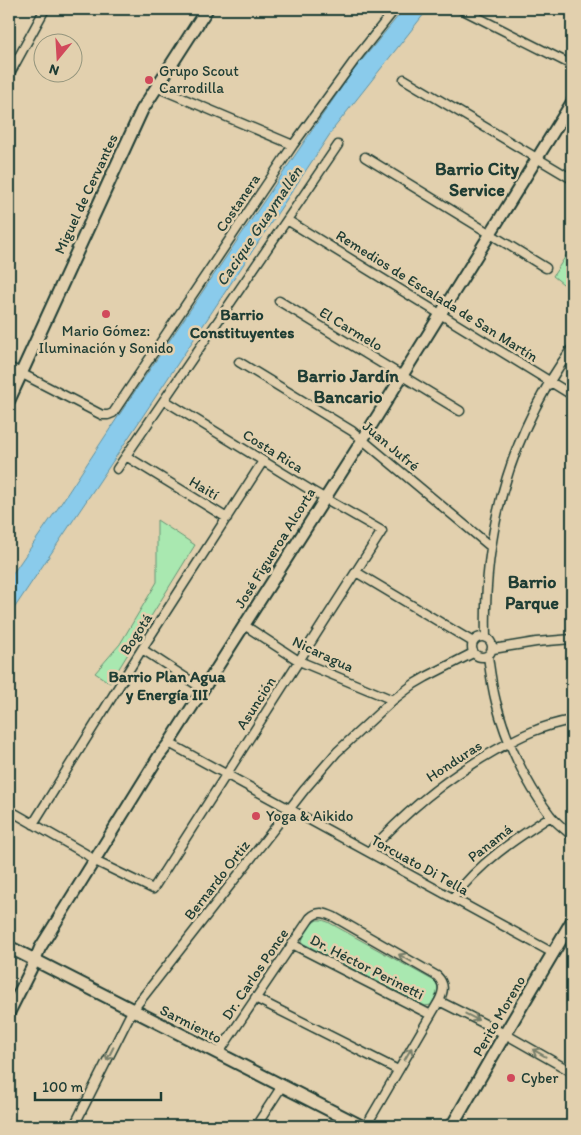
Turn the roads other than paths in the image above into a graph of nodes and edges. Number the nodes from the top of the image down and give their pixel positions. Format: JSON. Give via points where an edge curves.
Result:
{"nodes":[{"id":1,"x":45,"y":9,"type":"edge"},
{"id":2,"x":207,"y":9,"type":"edge"},
{"id":3,"x":395,"y":9,"type":"edge"},
{"id":4,"x":461,"y":9,"type":"edge"},
{"id":5,"x":572,"y":65,"type":"edge"},
{"id":6,"x":9,"y":75,"type":"edge"},
{"id":7,"x":404,"y":79,"type":"dead end"},
{"id":8,"x":156,"y":87,"type":"junction"},
{"id":9,"x":572,"y":102,"type":"edge"},
{"id":10,"x":338,"y":144,"type":"dead end"},
{"id":11,"x":293,"y":145,"type":"junction"},
{"id":12,"x":366,"y":157,"type":"dead end"},
{"id":13,"x":537,"y":157,"type":"junction"},
{"id":14,"x":572,"y":179,"type":"edge"},
{"id":15,"x":287,"y":220,"type":"junction"},
{"id":16,"x":490,"y":234,"type":"junction"},
{"id":17,"x":546,"y":268,"type":"dead end"},
{"id":18,"x":279,"y":301,"type":"dead end"},
{"id":19,"x":440,"y":314,"type":"junction"},
{"id":20,"x":572,"y":348,"type":"edge"},
{"id":21,"x":239,"y":362,"type":"dead end"},
{"id":22,"x":9,"y":367,"type":"edge"},
{"id":23,"x":20,"y":373,"type":"junction"},
{"id":24,"x":402,"y":376,"type":"junction"},
{"id":25,"x":550,"y":382,"type":"junction"},
{"id":26,"x":572,"y":395,"type":"edge"},
{"id":27,"x":9,"y":400,"type":"edge"},
{"id":28,"x":164,"y":400,"type":"junction"},
{"id":29,"x":460,"y":412,"type":"dead end"},
{"id":30,"x":363,"y":439,"type":"junction"},
{"id":31,"x":126,"y":456,"type":"junction"},
{"id":32,"x":263,"y":461,"type":"junction"},
{"id":33,"x":117,"y":469,"type":"dead end"},
{"id":34,"x":325,"y":498,"type":"junction"},
{"id":35,"x":227,"y":518,"type":"junction"},
{"id":36,"x":382,"y":532,"type":"joint"},
{"id":37,"x":491,"y":547,"type":"junction"},
{"id":38,"x":356,"y":572,"type":"junction"},
{"id":39,"x":244,"y":626,"type":"junction"},
{"id":40,"x":486,"y":638,"type":"junction"},
{"id":41,"x":572,"y":639,"type":"edge"},
{"id":42,"x":473,"y":642,"type":"junction"},
{"id":43,"x":142,"y":649,"type":"junction"},
{"id":44,"x":493,"y":649,"type":"junction"},
{"id":45,"x":473,"y":653,"type":"junction"},
{"id":46,"x":488,"y":656,"type":"junction"},
{"id":47,"x":299,"y":661,"type":"junction"},
{"id":48,"x":203,"y":689,"type":"junction"},
{"id":49,"x":393,"y":700,"type":"junction"},
{"id":50,"x":572,"y":720,"type":"edge"},
{"id":51,"x":510,"y":742,"type":"junction"},
{"id":52,"x":169,"y":743,"type":"junction"},
{"id":53,"x":226,"y":774,"type":"junction"},
{"id":54,"x":289,"y":809,"type":"junction"},
{"id":55,"x":9,"y":810,"type":"edge"},
{"id":56,"x":551,"y":816,"type":"junction"},
{"id":57,"x":33,"y":824,"type":"junction"},
{"id":58,"x":572,"y":836,"type":"edge"},
{"id":59,"x":369,"y":852,"type":"junction"},
{"id":60,"x":94,"y":861,"type":"junction"},
{"id":61,"x":453,"y":898,"type":"junction"},
{"id":62,"x":319,"y":913,"type":"joint"},
{"id":63,"x":572,"y":921,"type":"edge"},
{"id":64,"x":292,"y":944,"type":"junction"},
{"id":65,"x":9,"y":947,"type":"edge"},
{"id":66,"x":553,"y":953,"type":"junction"},
{"id":67,"x":34,"y":960,"type":"junction"},
{"id":68,"x":255,"y":998,"type":"junction"},
{"id":69,"x":439,"y":1001,"type":"junction"},
{"id":70,"x":132,"y":1011,"type":"junction"},
{"id":71,"x":9,"y":1013,"type":"edge"},
{"id":72,"x":430,"y":1015,"type":"junction"},
{"id":73,"x":505,"y":1034,"type":"junction"},
{"id":74,"x":218,"y":1054,"type":"junction"},
{"id":75,"x":398,"y":1070,"type":"junction"},
{"id":76,"x":572,"y":1072,"type":"edge"},
{"id":77,"x":282,"y":1086,"type":"junction"},
{"id":78,"x":74,"y":1126,"type":"edge"},
{"id":79,"x":256,"y":1126,"type":"edge"},
{"id":80,"x":361,"y":1126,"type":"edge"},
{"id":81,"x":366,"y":1126,"type":"edge"},
{"id":82,"x":452,"y":1126,"type":"edge"}],
"edges":[{"from":1,"to":6,"type":"street"},
{"from":2,"to":8,"type":"main road","name":"Miguel de Cervantes"},
{"from":3,"to":11,"type":"street","name":"Costanera","via":[[356,56]]},
{"from":4,"to":5,"type":"street"},
{"from":7,"to":13,"type":"street"},
{"from":8,"to":11,"type":"street"},
{"from":8,"to":23,"type":"main road","name":"Miguel de Cervantes","via":[[142,110]]},
{"from":9,"to":13,"type":"street","name":"José Figueroa Alcorta"},
{"from":10,"to":15,"type":"street"},
{"from":11,"to":23,"type":"street","name":"Costanera","via":[[113,413],[102,414]]},
{"from":12,"to":16,"type":"street"},
{"from":13,"to":14,"type":"street"},
{"from":13,"to":16,"type":"street","name":"José Figueroa Alcorta"},
{"from":15,"to":19,"type":"street","name":"Remedios de Escalada de San Martín"},
{"from":15,"to":28,"type":"street"},
{"from":16,"to":17,"type":"street"},
{"from":16,"to":19,"type":"street","name":"José Figueroa Alcorta"},
{"from":18,"to":24,"type":"street","name":"El Carmelo"},
{"from":19,"to":24,"type":"street","name":"José Figueroa Alcorta"},
{"from":19,"to":25,"type":"street","name":"Remedios de Escalada de San Martín"},
{"from":20,"to":25,"type":"street"},
{"from":21,"to":30,"type":"street","name":"Juan Jufré"},
{"from":22,"to":23,"type":"street"},
{"from":23,"to":27,"type":"main road","name":"Miguel de Cervantes"},
{"from":24,"to":29,"type":"street","name":"El Carmelo"},
{"from":24,"to":30,"type":"street","name":"José Figueroa Alcorta"},
{"from":25,"to":26,"type":"street","name":"Remedios de Escalada de San Martín"},
{"from":25,"to":37,"type":"street","via":[[514,453],[500,498]]},
{"from":28,"to":31,"type":"street"},
{"from":28,"to":32,"type":"street","name":"Costa Rica"},
{"from":30,"to":34,"type":"street","name":"José Figueroa Alcorta"},
{"from":30,"to":37,"type":"street","name":"Juan Jufré"},
{"from":31,"to":33,"type":"street"},
{"from":31,"to":35,"type":"street","name":"Haití"},
{"from":32,"to":34,"type":"street","name":"Costa Rica"},
{"from":32,"to":35,"type":"street","name":"Bogotá"},
{"from":34,"to":36,"type":"street","name":"Costa Rica"},
{"from":34,"to":39,"type":"street","name":"José Figueroa Alcorta"},
{"from":35,"to":43,"type":"street","name":"Bogotá"},
{"from":36,"to":38,"type":"street","name":"Asunción"},
{"from":37,"to":40,"type":"street"},
{"from":38,"to":42,"type":"street"},
{"from":38,"to":47,"type":"street","name":"Asunción"},
{"from":39,"to":47,"type":"street","name":"Nicaragua"},
{"from":39,"to":48,"type":"street","name":"José Figueroa Alcorta"},
{"from":40,"to":42,"type":"street","via":[[479,637]]},
{"from":40,"to":44,"type":"street"},
{"from":41,"to":44,"type":"street"},
{"from":42,"to":45,"type":"street"},
{"from":43,"to":48,"type":"street"},
{"from":43,"to":57,"type":"street","name":"Bogotá"},
{"from":44,"to":46,"type":"street"},
{"from":45,"to":46,"type":"street","via":[[478,657]]},
{"from":45,"to":49,"type":"street","name":"Bernardo Ortiz","via":[[414,684]]},
{"from":46,"to":51,"type":"street","via":[[497,704]]},
{"from":47,"to":49,"type":"street","name":"Nicaragua"},
{"from":47,"to":53,"type":"street","name":"Asunción"},
{"from":48,"to":52,"type":"street","name":"José Figueroa Alcorta"},
{"from":49,"to":54,"type":"street","name":"Bernardo Ortiz","via":[[337,752]]},
{"from":50,"to":51,"type":"street","name":"Honduras","via":[[547,726]]},
{"from":51,"to":56,"type":"street"},
{"from":51,"to":59,"type":"street","name":"Honduras","via":[[426,796]]},
{"from":52,"to":53,"type":"street","name":"Torcuato Di Tella"},
{"from":52,"to":60,"type":"street","name":"José Figueroa Alcorta"},
{"from":53,"to":54,"type":"street","name":"Torcuato Di Tella"},
{"from":53,"to":60,"type":"street","name":"Asunción","via":[[153,889]]},
{"from":54,"to":59,"type":"street","name":"Torcuato Di Tella"},
{"from":54,"to":70,"type":"street","name":"Bernardo Ortiz"},
{"from":55,"to":57,"type":"street"},
{"from":56,"to":58,"type":"street"},
{"from":56,"to":61,"type":"street","name":"Panamá","via":[[497,852]]},
{"from":57,"to":60,"type":"street"},
{"from":59,"to":61,"type":"street","name":"Torcuato Di Tella"},
{"from":60,"to":67,"type":"street","name":"José Figueroa Alcorta"},
{"from":61,"to":66,"type":"street","name":"Torcuato Di Tella"},
{"from":62,"to":64,"type":"street","name":"Dr. Carlos Ponce","via":[[310,918]]},
{"from":69,"to":62,"type":"street","name":"Dr. Héctor Perinetti","one_way":true,"via":[[444,986],[437,976],[334,917]]},
{"from":63,"to":66,"type":"main road","name":"Perito Moreno"},
{"from":64,"to":68,"type":"street","name":"Dr. Carlos Ponce"},
{"from":64,"to":72,"type":"street","name":"Dr. Héctor Perinetti"},
{"from":65,"to":67,"type":"main road","name":"Sarmiento"},
{"from":66,"to":73,"type":"main road","name":"Perito Moreno"},
{"from":67,"to":70,"type":"main road","name":"Sarmiento"},
{"from":67,"to":71,"type":"street","name":"José Figueroa Alcorta"},
{"from":68,"to":74,"type":"street","name":"Dr. Carlos Ponce"},
{"from":68,"to":75,"type":"street"},
{"from":69,"to":72,"type":"street"},
{"from":69,"to":73,"type":"street","name":"Dr. Héctor Perinetti","one_way":true},
{"from":70,"to":74,"type":"main road","name":"Sarmiento"},
{"from":70,"to":78,"type":"street","name":"Bernardo Ortiz","one_way":true},
{"from":75,"to":72,"type":"street","one_way":true},
{"from":76,"to":73,"type":"street","name":"Dr. Héctor Perinetti","one_way":true},
{"from":73,"to":82,"type":"main road","name":"Perito Moreno"},
{"from":74,"to":77,"type":"main road","name":"Sarmiento"},
{"from":75,"to":81,"type":"street"},
{"from":77,"to":79,"type":"street"},
{"from":77,"to":80,"type":"main road","name":"Sarmiento"}]}
